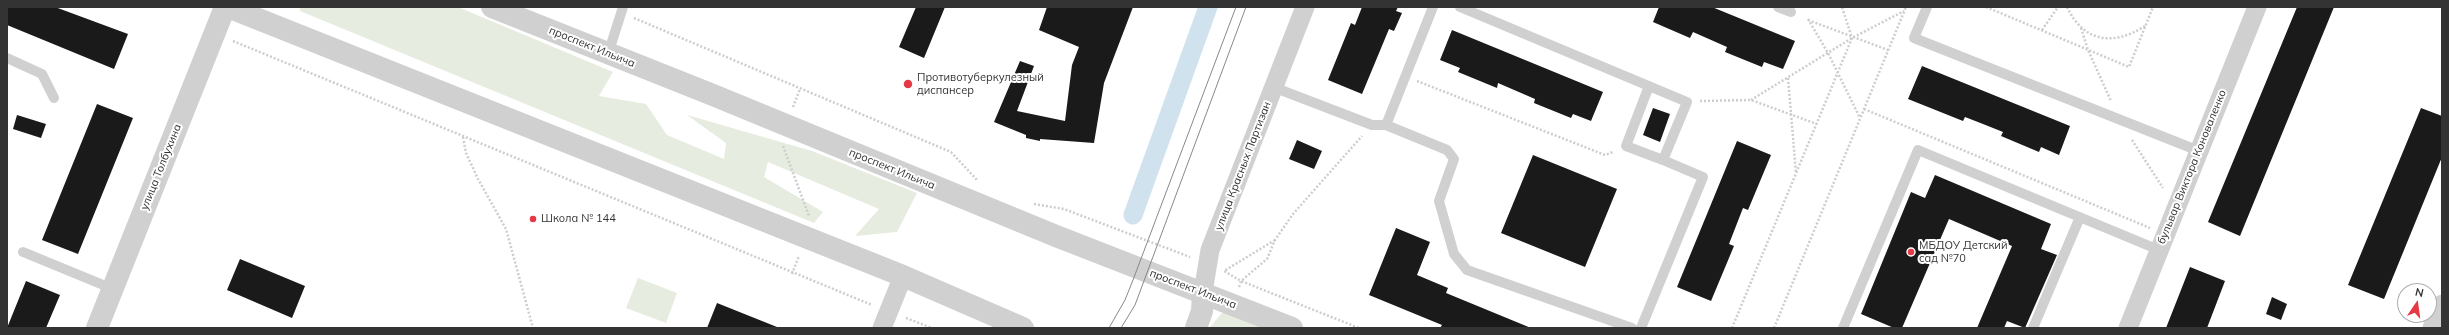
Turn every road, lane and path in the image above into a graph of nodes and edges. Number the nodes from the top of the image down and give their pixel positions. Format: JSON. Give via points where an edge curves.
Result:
{"nodes":[{"id":1,"x":225,"y":7,"type":"edge"},
{"id":2,"x":228,"y":7,"type":"edge"},
{"id":3,"x":492,"y":7,"type":"edge"},
{"id":4,"x":1305,"y":7,"type":"edge"},
{"id":5,"x":1432,"y":7,"type":"edge"},
{"id":6,"x":1460,"y":7,"type":"edge"},
{"id":7,"x":1778,"y":7,"type":"edge"},
{"id":8,"x":1842,"y":7,"type":"edge"},
{"id":9,"x":1906,"y":7,"type":"edge"},
{"id":10,"x":1927,"y":7,"type":"edge"},
{"id":11,"x":1986,"y":7,"type":"edge"},
{"id":12,"x":2058,"y":7,"type":"edge"},
{"id":13,"x":2067,"y":7,"type":"edge"},
{"id":14,"x":2153,"y":7,"type":"edge"},
{"id":15,"x":2257,"y":7,"type":"edge"},
{"id":16,"x":622,"y":10,"type":"edge"},
{"id":17,"x":1904,"y":11,"type":"junction"},
{"id":18,"x":1791,"y":12,"type":"joint"},
{"id":19,"x":1808,"y":19,"type":"junction"},
{"id":20,"x":2146,"y":25,"type":"junction"},
{"id":21,"x":2042,"y":30,"type":"junction"},
{"id":22,"x":214,"y":33,"type":"junction"},
{"id":23,"x":1852,"y":38,"type":"junction"},
{"id":24,"x":1888,"y":50,"type":"junction"},
{"id":25,"x":1828,"y":53,"type":"junction"},
{"id":26,"x":608,"y":54,"type":"junction"},
{"id":27,"x":7,"y":58,"type":"edge"},
{"id":28,"x":1839,"y":72,"type":"junction"},
{"id":29,"x":1406,"y":76,"type":"junction"},
{"id":30,"x":1788,"y":78,"type":"junction"},
{"id":31,"x":1649,"y":86,"type":"junction"},
{"id":32,"x":1273,"y":87,"type":"junction"},
{"id":33,"x":800,"y":89,"type":"junction"},
{"id":34,"x":54,"y":98,"type":"dead end"},
{"id":35,"x":1751,"y":100,"type":"junction"},
{"id":36,"x":1687,"y":102,"type":"junction"},
{"id":37,"x":1864,"y":109,"type":"junction"},
{"id":38,"x":791,"y":111,"type":"dead end"},
{"id":39,"x":1791,"y":115,"type":"junction"},
{"id":40,"x":1860,"y":118,"type":"junction"},
{"id":41,"x":1817,"y":124,"type":"junction"},
{"id":42,"x":1372,"y":125,"type":"junction"},
{"id":43,"x":1386,"y":125,"type":"junction"},
{"id":44,"x":463,"y":136,"type":"junction"},
{"id":45,"x":780,"y":140,"type":"dead end"},
{"id":46,"x":1626,"y":146,"type":"junction"},
{"id":47,"x":2199,"y":151,"type":"junction"},
{"id":48,"x":1663,"y":160,"type":"junction"},
{"id":49,"x":1796,"y":173,"type":"junction"},
{"id":50,"x":981,"y":184,"type":"dead end"},
{"id":51,"x":1026,"y":202,"type":"dead end"},
{"id":52,"x":809,"y":217,"type":"dead end"},
{"id":53,"x":2080,"y":217,"type":"junction"},
{"id":54,"x":1275,"y":240,"type":"junction"},
{"id":55,"x":2162,"y":242,"type":"junction"},
{"id":56,"x":23,"y":252,"type":"dead end"},
{"id":57,"x":800,"y":255,"type":"dead end"},
{"id":58,"x":1193,"y":259,"type":"dead end"},
{"id":59,"x":792,"y":274,"type":"junction"},
{"id":60,"x":903,"y":276,"type":"junction"},
{"id":61,"x":1241,"y":281,"type":"junction"},
{"id":62,"x":113,"y":289,"type":"junction"},
{"id":63,"x":1202,"y":292,"type":"junction"},
{"id":64,"x":1237,"y":294,"type":"dead end"},
{"id":65,"x":2442,"y":304,"type":"edge"},
{"id":66,"x":885,"y":320,"type":"edge"},
{"id":67,"x":97,"y":328,"type":"edge"},
{"id":68,"x":533,"y":328,"type":"edge"},
{"id":69,"x":932,"y":328,"type":"edge"},
{"id":70,"x":1023,"y":328,"type":"edge"},
{"id":71,"x":1196,"y":328,"type":"edge"},
{"id":72,"x":1292,"y":328,"type":"edge"},
{"id":73,"x":1359,"y":328,"type":"edge"},
{"id":74,"x":1632,"y":328,"type":"edge"},
{"id":75,"x":1641,"y":328,"type":"edge"},
{"id":76,"x":1732,"y":328,"type":"edge"},
{"id":77,"x":1774,"y":328,"type":"edge"},
{"id":78,"x":1843,"y":328,"type":"edge"},
{"id":79,"x":2033,"y":328,"type":"edge"},
{"id":80,"x":2128,"y":328,"type":"edge"},
{"id":81,"x":2432,"y":328,"type":"edge"}],
"edges":[{"from":1,"to":22,"type":"street","name":"улица Толбухина"},
{"from":2,"to":60,"type":"street"},
{"from":3,"to":26,"type":"street","name":"проспект Ильича"},
{"from":4,"to":32,"type":"street","name":"улица Красных Партизан"},
{"from":5,"to":29,"type":"lane"},
{"from":6,"to":31,"type":"lane"},
{"from":7,"to":18,"type":"lane"},
{"from":8,"to":23,"type":"path"},
{"from":9,"to":17,"type":"path"},
{"from":10,"to":47,"type":"lane","via":[[1914,38]]},
{"from":11,"to":21,"type":"path"},
{"from":12,"to":21,"type":"path"},
{"from":13,"to":20,"type":"path","via":[[2081,28],[2103,39],[2131,35]]},
{"from":14,"to":20,"type":"path"},
{"from":15,"to":47,"type":"street","name":"бульвар Виктора Коноваленко"},
{"from":16,"to":26,"type":"lane"},
{"from":16,"to":33,"type":"path"},
{"from":17,"to":23,"type":"path"},
{"from":17,"to":24,"type":"path"},
{"from":18,"to":19,"type":"path"},
{"from":19,"to":23,"type":"path"},
{"from":19,"to":25,"type":"path"},
{"from":20,"to":21,"type":"path","via":[[2129,67]]},
{"from":22,"to":44,"type":"path"},
{"from":22,"to":62,"type":"street","name":"улица Толбухина"},
{"from":23,"to":24,"type":"path"},
{"from":23,"to":25,"type":"path"},
{"from":23,"to":28,"type":"path"},
{"from":24,"to":37,"type":"path"},
{"from":25,"to":28,"type":"path"},
{"from":25,"to":30,"type":"path"},
{"from":26,"to":63,"type":"street","name":"проспект Ильича","via":[[713,94],[1056,236]]},
{"from":27,"to":34,"type":"lane","via":[[42,74]]},
{"from":28,"to":40,"type":"path"},
{"from":28,"to":41,"type":"path"},
{"from":29,"to":43,"type":"lane"},
{"from":29,"to":46,"type":"path","via":[[1605,155]]},
{"from":30,"to":35,"type":"path"},
{"from":30,"to":39,"type":"path"},
{"from":31,"to":36,"type":"lane"},
{"from":31,"to":46,"type":"lane"},
{"from":32,"to":42,"type":"lane"},
{"from":32,"to":63,"type":"street","name":"улица Красных Партизан","via":[[1210,250]]},
{"from":33,"to":38,"type":"path"},
{"from":33,"to":50,"type":"path","via":[[951,152]]},
{"from":35,"to":36,"type":"path"},
{"from":35,"to":39,"type":"path"},
{"from":36,"to":48,"type":"lane"},
{"from":37,"to":40,"type":"path"},
{"from":37,"to":55,"type":"path"},
{"from":39,"to":41,"type":"path"},
{"from":39,"to":49,"type":"path"},
{"from":40,"to":77,"type":"path"},
{"from":41,"to":49,"type":"path"},
{"from":42,"to":43,"type":"lane"},
{"from":42,"to":54,"type":"path","via":[[1293,214]]},
{"from":43,"to":74,"type":"lane","via":[[1447,150],[1454,159],[1439,201],[1454,254],[1467,270]]},
{"from":44,"to":59,"type":"path"},
{"from":44,"to":68,"type":"path","via":[[466,153],[478,179],[506,229]]},
{"from":45,"to":52,"type":"path"},
{"from":46,"to":48,"type":"lane"},
{"from":47,"to":55,"type":"street","name":"бульвар Виктора Коноваленко"},
{"from":48,"to":75,"type":"lane","via":[[1703,177]]},
{"from":49,"to":76,"type":"path"},
{"from":51,"to":58,"type":"path","via":[[1064,209]]},
{"from":53,"to":55,"type":"lane"},
{"from":53,"to":78,"type":"lane","via":[[1918,150]]},
{"from":53,"to":79,"type":"lane"},
{"from":54,"to":61,"type":"path","via":[[1267,259]]},
{"from":54,"to":61,"type":"path","via":[[1224,271]]},
{"from":55,"to":80,"type":"street","name":"бульвар Виктора Коноваленко"},
{"from":56,"to":62,"type":"lane"},
{"from":57,"to":59,"type":"path"},
{"from":59,"to":66,"type":"path"},
{"from":60,"to":66,"type":"street"},
{"from":60,"to":70,"type":"street"},
{"from":61,"to":64,"type":"path"},
{"from":61,"to":73,"type":"path"},
{"from":62,"to":67,"type":"street","name":"улица Толбухина"},
{"from":63,"to":71,"type":"street","name":"улица Красных Партизан","via":[[1202,312]]},
{"from":63,"to":72,"type":"street","name":"проспект Ильича"},
{"from":65,"to":81,"type":"street"},
{"from":66,"to":69,"type":"path"}]}
